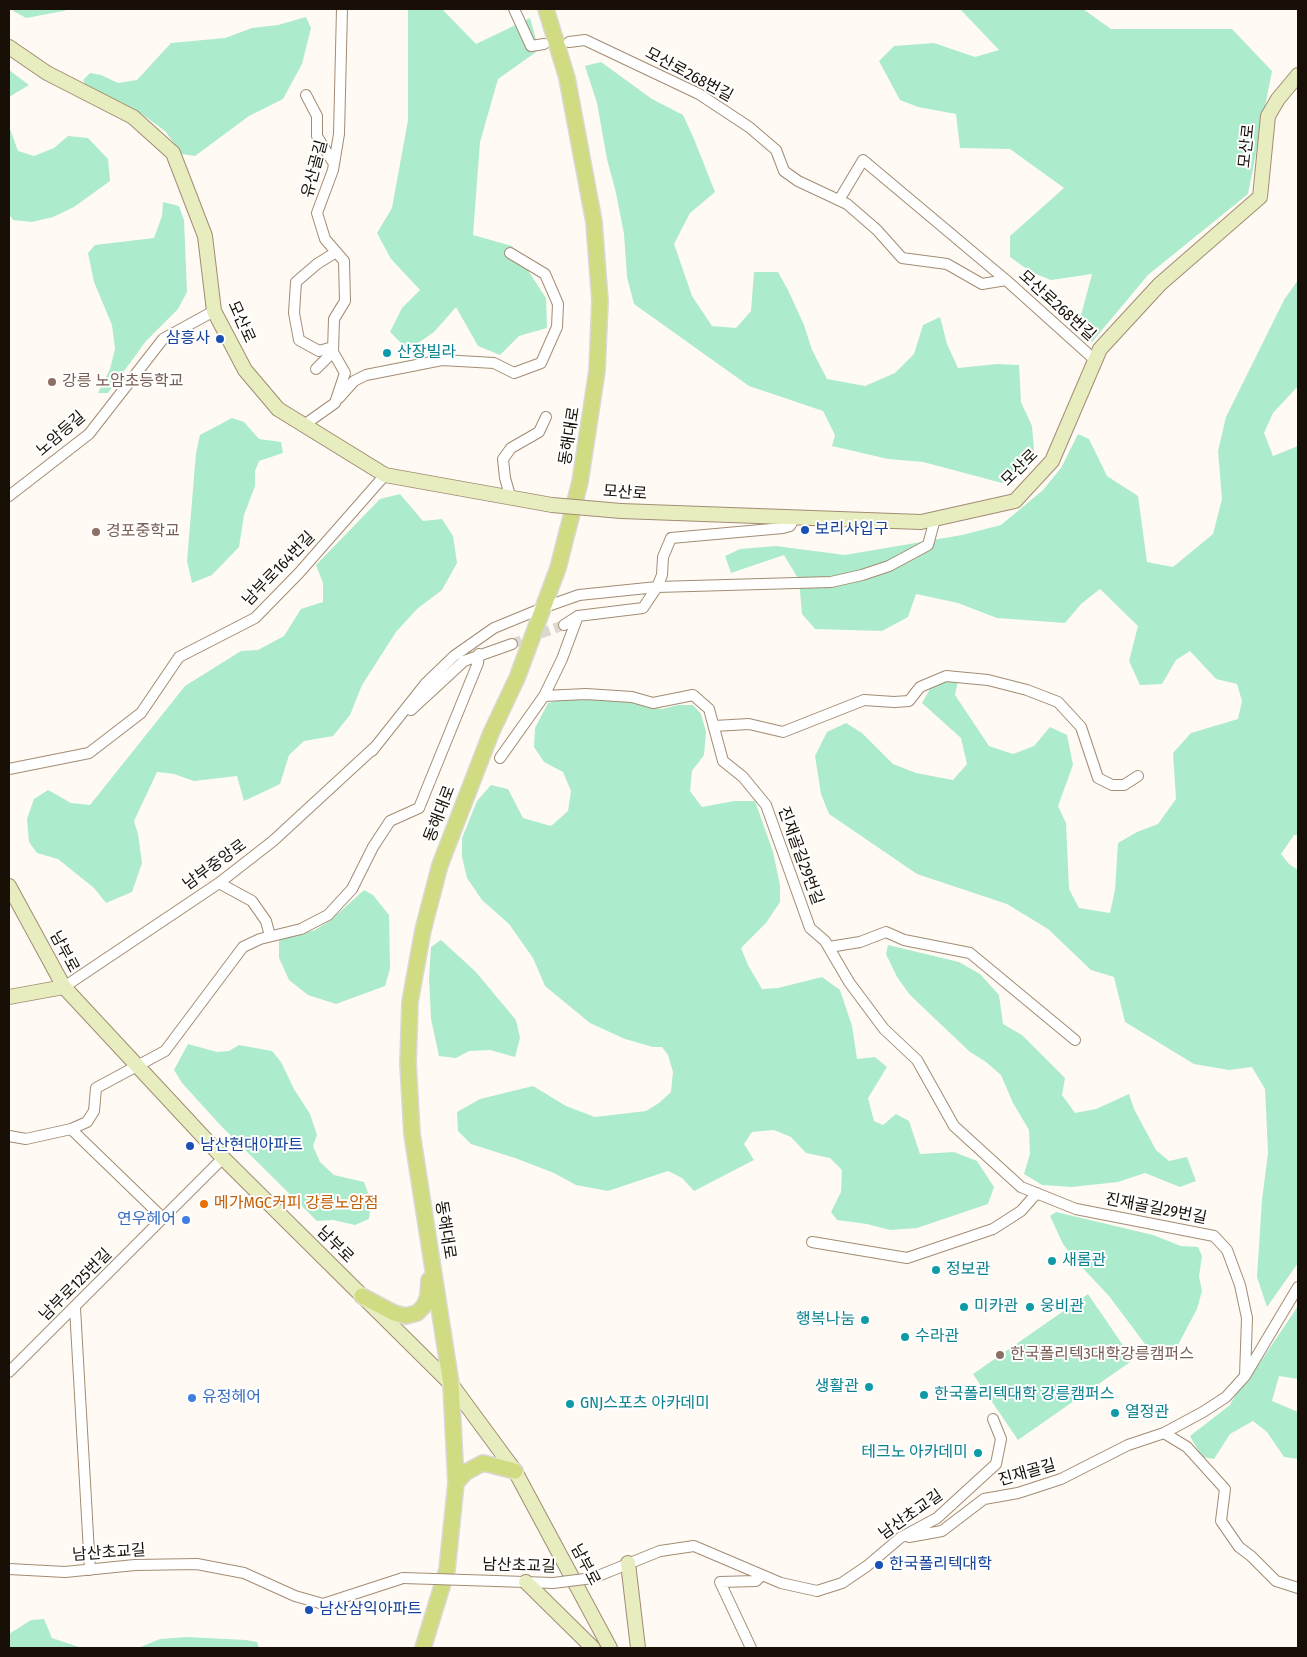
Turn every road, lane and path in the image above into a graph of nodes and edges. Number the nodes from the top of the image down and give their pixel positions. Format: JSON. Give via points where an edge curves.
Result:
{"nodes":[{"id":1,"x":342,"y":9,"type":"edge"},
{"id":2,"x":514,"y":9,"type":"edge"},
{"id":3,"x":546,"y":9,"type":"edge"},
{"id":4,"x":569,"y":42,"type":"dead end"},
{"id":5,"x":544,"y":44,"type":"dead end"},
{"id":6,"x":9,"y":48,"type":"edge"},
{"id":7,"x":1298,"y":75,"type":"edge"},
{"id":8,"x":306,"y":95,"type":"dead end"},
{"id":9,"x":334,"y":164,"type":"junction"},
{"id":10,"x":839,"y":200,"type":"junction"},
{"id":11,"x":336,"y":252,"type":"junction"},
{"id":12,"x":510,"y":253,"type":"dead end"},
{"id":13,"x":1006,"y":280,"type":"junction"},
{"id":14,"x":214,"y":311,"type":"junction"},
{"id":15,"x":333,"y":350,"type":"junction"},
{"id":16,"x":1095,"y":360,"type":"junction"},
{"id":17,"x":316,"y":369,"type":"dead end"},
{"id":18,"x":334,"y":403,"type":"junction"},
{"id":19,"x":546,"y":417,"type":"dead end"},
{"id":20,"x":304,"y":425,"type":"junction"},
{"id":21,"x":385,"y":476,"type":"junction"},
{"id":22,"x":9,"y":496,"type":"edge"},
{"id":23,"x":511,"y":499,"type":"junction"},
{"id":24,"x":794,"y":519,"type":"junction"},
{"id":25,"x":935,"y":519,"type":"junction"},
{"id":26,"x":657,"y":587,"type":"junction"},
{"id":27,"x":545,"y":607,"type":"junction"},
{"id":28,"x":578,"y":616,"type":"junction"},
{"id":29,"x":564,"y":625,"type":"tunnel mouth"},
{"id":30,"x":512,"y":644,"type":"tunnel mouth"},
{"id":31,"x":479,"y":654,"type":"junction"},
{"id":32,"x":544,"y":696,"type":"junction"},
{"id":33,"x":714,"y":726,"type":"junction"},
{"id":34,"x":372,"y":751,"type":"junction"},
{"id":35,"x":500,"y":758,"type":"dead end"},
{"id":36,"x":9,"y":769,"type":"edge"},
{"id":37,"x":1138,"y":776,"type":"dead end"},
{"id":38,"x":219,"y":883,"type":"junction"},
{"id":39,"x":9,"y":886,"type":"edge"},
{"id":40,"x":270,"y":936,"type":"junction"},
{"id":41,"x":829,"y":947,"type":"junction"},
{"id":42,"x":64,"y":987,"type":"junction"},
{"id":43,"x":9,"y":997,"type":"edge"},
{"id":44,"x":1075,"y":1040,"type":"dead end"},
{"id":45,"x":137,"y":1066,"type":"junction"},
{"id":46,"x":71,"y":1129,"type":"junction"},
{"id":47,"x":9,"y":1136,"type":"edge"},
{"id":48,"x":223,"y":1158,"type":"junction"},
{"id":49,"x":1038,"y":1193,"type":"junction"},
{"id":50,"x":163,"y":1218,"type":"junction"},
{"id":51,"x":812,"y":1242,"type":"dead end"},
{"id":52,"x":430,"y":1251,"type":"junction"},
{"id":53,"x":1298,"y":1287,"type":"edge"},
{"id":54,"x":362,"y":1296,"type":"junction"},
{"id":55,"x":75,"y":1308,"type":"junction"},
{"id":56,"x":9,"y":1372,"type":"edge"},
{"id":57,"x":1245,"y":1376,"type":"junction"},
{"id":58,"x":451,"y":1384,"type":"junction"},
{"id":59,"x":993,"y":1419,"type":"dead end"},
{"id":60,"x":1164,"y":1433,"type":"junction"},
{"id":61,"x":515,"y":1471,"type":"junction"},
{"id":62,"x":456,"y":1483,"type":"junction"},
{"id":63,"x":900,"y":1538,"type":"junction"},
{"id":64,"x":628,"y":1563,"type":"junction"},
{"id":65,"x":9,"y":1569,"type":"edge"},
{"id":66,"x":90,"y":1570,"type":"junction"},
{"id":67,"x":762,"y":1575,"type":"junction"},
{"id":68,"x":526,"y":1582,"type":"junction"},
{"id":69,"x":1298,"y":1588,"type":"edge"},
{"id":70,"x":423,"y":1648,"type":"edge"},
{"id":71,"x":593,"y":1648,"type":"edge"},
{"id":72,"x":610,"y":1648,"type":"edge"},
{"id":73,"x":638,"y":1648,"type":"edge"},
{"id":74,"x":751,"y":1648,"type":"edge"}],
"edges":[{"from":1,"to":9,"type":"street","name":"유산골길","via":[[340,134]]},
{"from":2,"to":5,"type":"street","via":[[531,46]]},
{"from":3,"to":27,"type":"main road","name":"동해대로","via":[[567,78],[580,142],[594,222],[600,301],[597,372],[580,482]]},
{"from":4,"to":10,"type":"street","name":"모산로268번길","via":[[585,40],[699,94],[750,127],[776,150],[784,171]]},
{"from":6,"to":14,"type":"street","name":"모산로","via":[[46,73],[133,117],[173,153],[205,236]]},
{"from":7,"to":16,"type":"street","name":"모산로","via":[[1268,116],[1260,197],[1160,284],[1100,348]]},
{"from":8,"to":9,"type":"street","via":[[318,116],[317,136]]},
{"from":9,"to":11,"type":"street","name":"유산골길","via":[[317,214],[325,239]]},
{"from":10,"to":13,"type":"street","name":"모산로268번길","via":[[877,230],[902,258],[947,264],[982,284]]},
{"from":10,"to":13,"type":"street","via":[[863,160]]},
{"from":11,"to":15,"type":"street","name":"유산골길","via":[[344,261],[345,301],[334,319]]},
{"from":11,"to":15,"type":"street","via":[[296,282],[294,313],[299,340],[318,351]]},
{"from":12,"to":18,"type":"street","via":[[545,274],[558,304],[557,327],[541,363],[514,373],[494,362],[442,360],[424,363],[366,375],[354,381]]},
{"from":13,"to":16,"type":"street","name":"모산로268번길"},
{"from":14,"to":20,"type":"street","name":"모산로","via":[[244,370],[278,409]]},
{"from":14,"to":22,"type":"street","name":"노암등길","via":[[163,339],[89,434]]},
{"from":15,"to":17,"type":"street"},
{"from":15,"to":18,"type":"street","via":[[345,373]]},
{"from":16,"to":25,"type":"street","name":"모산로","via":[[1052,461],[1015,500]]},
{"from":18,"to":20,"type":"street"},
{"from":19,"to":23,"type":"street","via":[[539,432],[511,448],[503,459]]},
{"from":20,"to":21,"type":"street","name":"모산로"},
{"from":21,"to":23,"type":"street","name":"모산로"},
{"from":21,"to":36,"type":"street","name":"남부로164번길","via":[[255,618],[180,657],[141,713],[89,753]]},
{"from":23,"to":24,"type":"street","name":"모산로","bridge":true,"via":[[622,511]]},
{"from":24,"to":25,"type":"street","name":"모산로","via":[[921,522]]},
{"from":24,"to":26,"type":"street","via":[[790,526],[783,528],[671,538]]},
{"from":25,"to":26,"type":"street","name":"남부중앙로","via":[[928,545],[889,566],[862,575],[831,582]]},
{"from":26,"to":27,"type":"street","name":"남부중앙로","via":[[580,595]]},
{"from":26,"to":28,"type":"street","via":[[643,608]]},
{"from":27,"to":34,"type":"street","name":"남부중앙로","via":[[494,628],[454,656],[426,683]]},
{"from":27,"to":52,"type":"main road","name":"동해대로","via":[[465,796],[440,865],[410,1002],[408,1063],[412,1134]]},
{"from":28,"to":29,"type":"street"},
{"from":28,"to":32,"type":"street"},
{"from":30,"to":31,"type":"street","name":"남부중앙로"},
{"from":31,"to":34,"type":"street","name":"남부중앙로","via":[[464,661]]},
{"from":31,"to":40,"type":"street","via":[[419,808],[390,821],[352,889],[328,916],[301,929]]},
{"from":32,"to":33,"type":"street","name":"진재골길29번길","via":[[586,694],[632,697],[653,703],[693,695],[709,709]]},
{"from":32,"to":35,"type":"street"},
{"from":33,"to":37,"type":"street","via":[[749,724],[783,732],[864,700],[909,701],[920,687],[946,676],[988,680],[1058,702],[1082,726],[1098,778],[1112,785],[1124,785]]},
{"from":33,"to":41,"type":"street","name":"진재골길29번길","via":[[724,761],[743,777],[766,805],[810,928]]},
{"from":34,"to":38,"type":"street","name":"남부중앙로","via":[[273,841]]},
{"from":38,"to":40,"type":"street","via":[[252,901],[266,921]]},
{"from":38,"to":42,"type":"street","name":"남부중앙로"},
{"from":39,"to":42,"type":"street","name":"남부로"},
{"from":40,"to":45,"type":"street","via":[[243,947],[165,1052]]},
{"from":41,"to":44,"type":"street","via":[[860,942],[886,932],[904,940],[970,953]]},
{"from":41,"to":49,"type":"street","name":"진재골길29번길","via":[[849,982],[884,1029],[917,1060],[954,1126],[1021,1187]]},
{"from":42,"to":43,"type":"street"},
{"from":42,"to":45,"type":"street","name":"남부로"},
{"from":45,"to":46,"type":"street","via":[[96,1088],[94,1111],[87,1122]]},
{"from":45,"to":48,"type":"street","name":"남부로"},
{"from":46,"to":47,"type":"street","via":[[26,1139]]},
{"from":46,"to":50,"type":"street"},
{"from":48,"to":50,"type":"street","name":"남부로125번길"},
{"from":48,"to":54,"type":"street","name":"남부로"},
{"from":49,"to":51,"type":"street","via":[[1021,1211],[993,1229],[908,1258]]},
{"from":49,"to":57,"type":"street","name":"진재골길29번길","via":[[1076,1209],[1214,1236],[1227,1250],[1240,1285],[1246,1318]]},
{"from":50,"to":55,"type":"street","name":"남부로125번길"},
{"from":52,"to":54,"type":"main road","via":[[428,1296],[417,1313],[406,1316],[394,1313]]},
{"from":52,"to":58,"type":"main road","name":"동해대로"},
{"from":53,"to":57,"type":"street","name":"진재골길"},
{"from":54,"to":58,"type":"street","name":"남부로"},
{"from":55,"to":56,"type":"street","name":"남부로125번길"},
{"from":55,"to":66,"type":"street"},
{"from":57,"to":60,"type":"street","name":"진재골길","via":[[1226,1398]]},
{"from":58,"to":61,"type":"street","name":"남부로"},
{"from":58,"to":62,"type":"main road","name":"동해대로"},
{"from":59,"to":63,"type":"street","name":"남산초교길","via":[[1001,1439],[996,1464],[937,1518]]},
{"from":60,"to":63,"type":"street","name":"진재골길","via":[[1128,1445],[1062,1479],[1018,1493],[984,1499],[942,1531]]},
{"from":60,"to":69,"type":"street","via":[[1187,1447],[1225,1489],[1221,1521],[1239,1547],[1276,1581]]},
{"from":61,"to":62,"type":"main road","via":[[484,1463],[466,1472]]},
{"from":61,"to":72,"type":"street","name":"남부로"},
{"from":62,"to":70,"type":"main road","name":"동해대로","via":[[447,1570]]},
{"from":63,"to":67,"type":"street","name":"남산초교길","via":[[842,1583],[817,1591]]},
{"from":64,"to":67,"type":"street","name":"남산초교길","via":[[660,1551],[694,1546]]},
{"from":64,"to":68,"type":"street","name":"남산초교길","bridge":true,"via":[[593,1578],[553,1584]]},
{"from":64,"to":73,"type":"street"},
{"from":65,"to":66,"type":"street","name":"남산초교길"},
{"from":66,"to":68,"type":"street","name":"남산초교길","bridge":true,"via":[[196,1564],[244,1573],[295,1596],[323,1604],[403,1578]]},
{"from":67,"to":74,"type":"street","via":[[756,1581],[720,1582]]},
{"from":68,"to":71,"type":"street"}]}
